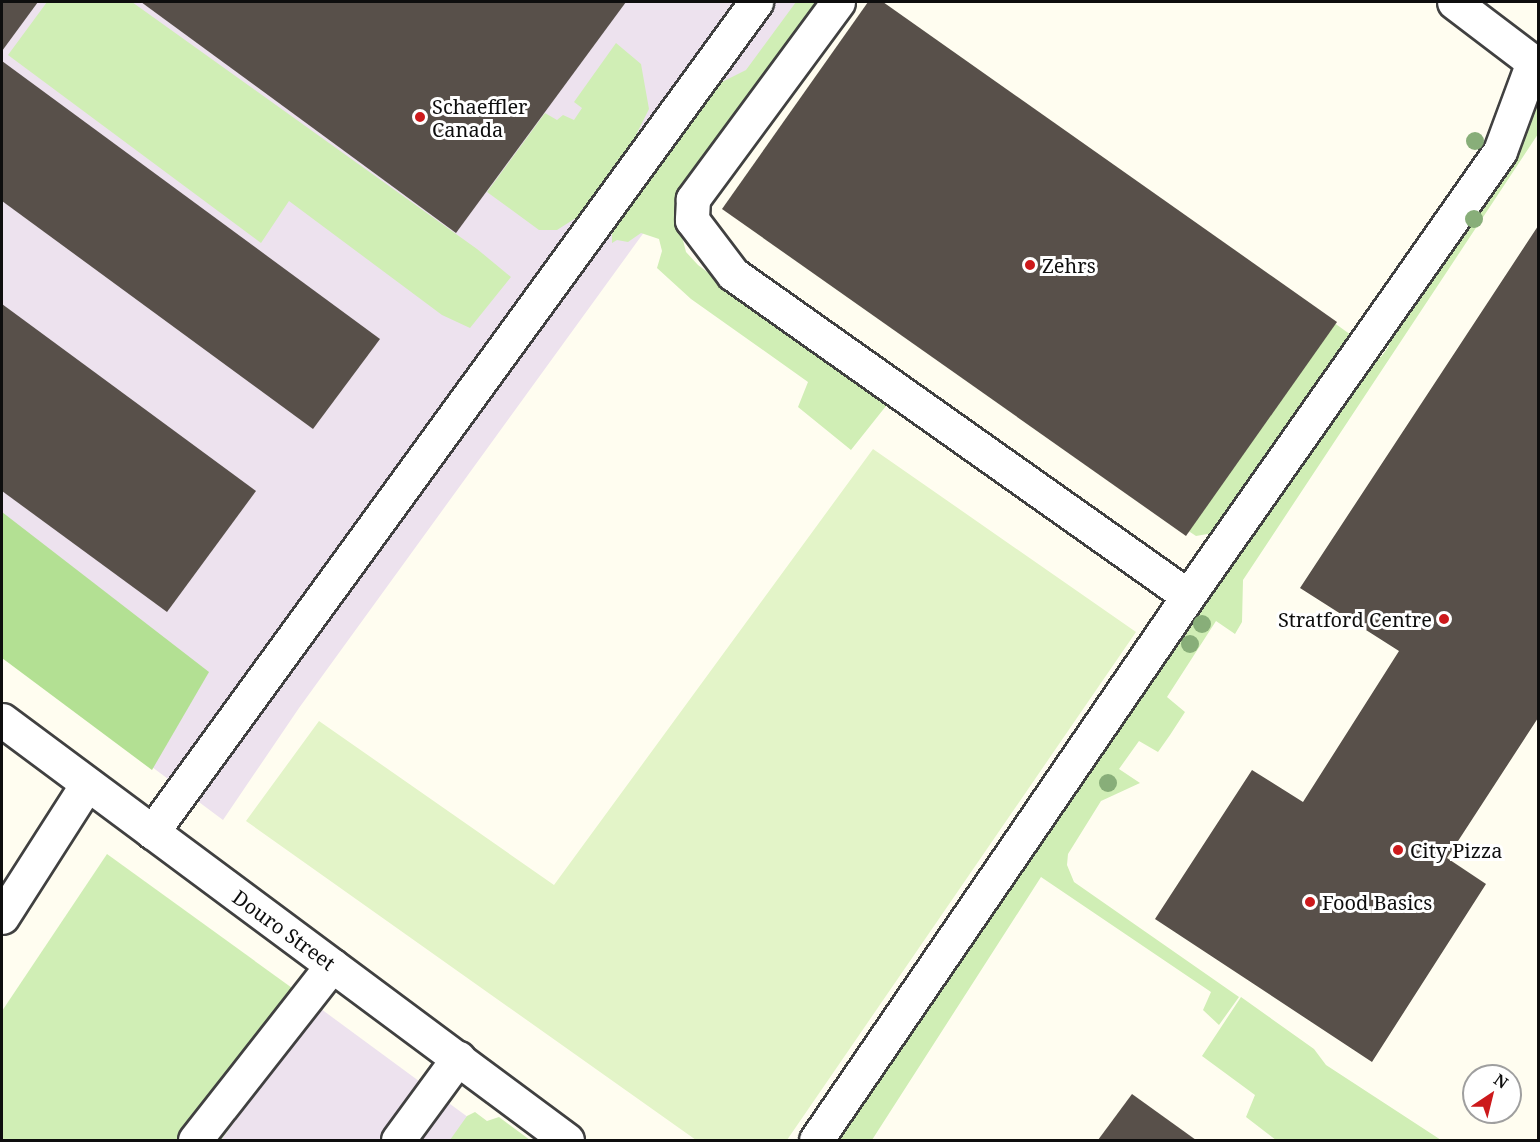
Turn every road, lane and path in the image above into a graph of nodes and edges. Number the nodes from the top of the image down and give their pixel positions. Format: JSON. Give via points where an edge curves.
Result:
{"nodes":[{"id":1,"x":838,"y":2,"type":"edge"},
{"id":2,"x":1454,"y":2,"type":"edge"},
{"id":3,"x":753,"y":3,"type":"edge"},
{"id":4,"x":1188,"y":596,"type":"junction"},
{"id":5,"x":2,"y":720,"type":"edge"},
{"id":6,"x":87,"y":784,"type":"junction"},
{"id":7,"x":152,"y":832,"type":"junction"},
{"id":8,"x":2,"y":917,"type":"edge"},
{"id":9,"x":332,"y":965,"type":"junction"},
{"id":10,"x":458,"y":1058,"type":"junction"},
{"id":11,"x":195,"y":1140,"type":"edge"},
{"id":12,"x":398,"y":1140,"type":"edge"},
{"id":13,"x":567,"y":1140,"type":"edge"},
{"id":14,"x":816,"y":1140,"type":"edge"}],
"edges":[{"from":1,"to":4,"type":"street","via":[[693,199],[692,220],[733,274]]},
{"from":2,"to":4,"type":"street","via":[[1533,62],[1500,151]]},
{"from":3,"to":7,"type":"street"},
{"from":4,"to":14,"type":"street"},
{"from":5,"to":6,"type":"street","name":"Douro Street"},
{"from":6,"to":7,"type":"street","name":"Douro Street"},
{"from":6,"to":8,"type":"street"},
{"from":7,"to":9,"type":"street","name":"Douro Street"},
{"from":9,"to":10,"type":"street","name":"Douro Street"},
{"from":9,"to":11,"type":"street"},
{"from":10,"to":12,"type":"street"},
{"from":10,"to":13,"type":"street","name":"Douro Street"}]}
